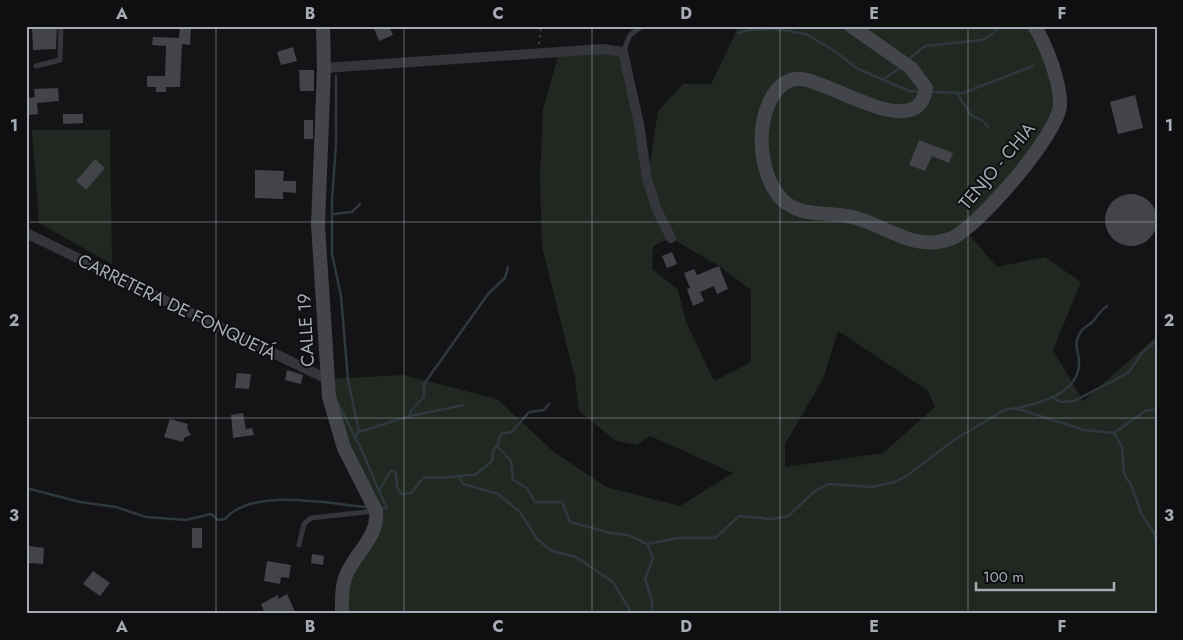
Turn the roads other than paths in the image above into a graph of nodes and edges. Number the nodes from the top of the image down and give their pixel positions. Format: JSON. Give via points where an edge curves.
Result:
{"nodes":[{"id":1,"x":61,"y":26,"type":"edge"},
{"id":2,"x":323,"y":26,"type":"edge"},
{"id":3,"x":642,"y":26,"type":"edge"},
{"id":4,"x":851,"y":26,"type":"edge"},
{"id":5,"x":1034,"y":26,"type":"edge"},
{"id":6,"x":623,"y":52,"type":"junction"},
{"id":7,"x":36,"y":66,"type":"dead end"},
{"id":8,"x":324,"y":68,"type":"junction"},
{"id":9,"x":26,"y":233,"type":"edge"},
{"id":10,"x":671,"y":238,"type":"dead end"},
{"id":11,"x":327,"y":379,"type":"junction"},
{"id":12,"x":376,"y":511,"type":"junction"},
{"id":13,"x":299,"y":544,"type":"dead end"},
{"id":14,"x":342,"y":614,"type":"edge"}],
"edges":[{"from":1,"to":7,"type":"lane","via":[[60,60]]},
{"from":2,"to":8,"type":"street","name":"CALLE 19"},
{"from":3,"to":6,"type":"lane","via":[[630,35]]},
{"from":4,"to":5,"type":"street","name":"TENJO - CHIA","via":[[911,68],[926,88],[925,98],[913,110],[901,112],[842,95],[804,79],[785,83],[774,93],[762,130],[762,152],[768,177],[776,192],[794,208],[855,218],[904,240],[920,242],[952,238],[977,221],[1045,140],[1055,123],[1060,105],[1057,84]]},
{"from":6,"to":8,"type":"street","via":[[603,49]]},
{"from":6,"to":10,"type":"street","via":[[648,179],[657,210]]},
{"from":8,"to":11,"type":"street","name":"CALLE 19","via":[[318,225]]},
{"from":9,"to":11,"type":"street","name":"CARRETERA DE FONQUETÁ"},
{"from":11,"to":12,"type":"street","name":"CALLE 19","via":[[336,428]]},
{"from":12,"to":13,"type":"lane","via":[[311,518],[304,524]]},
{"from":12,"to":14,"type":"street","via":[[374,532],[344,578]]}]}
